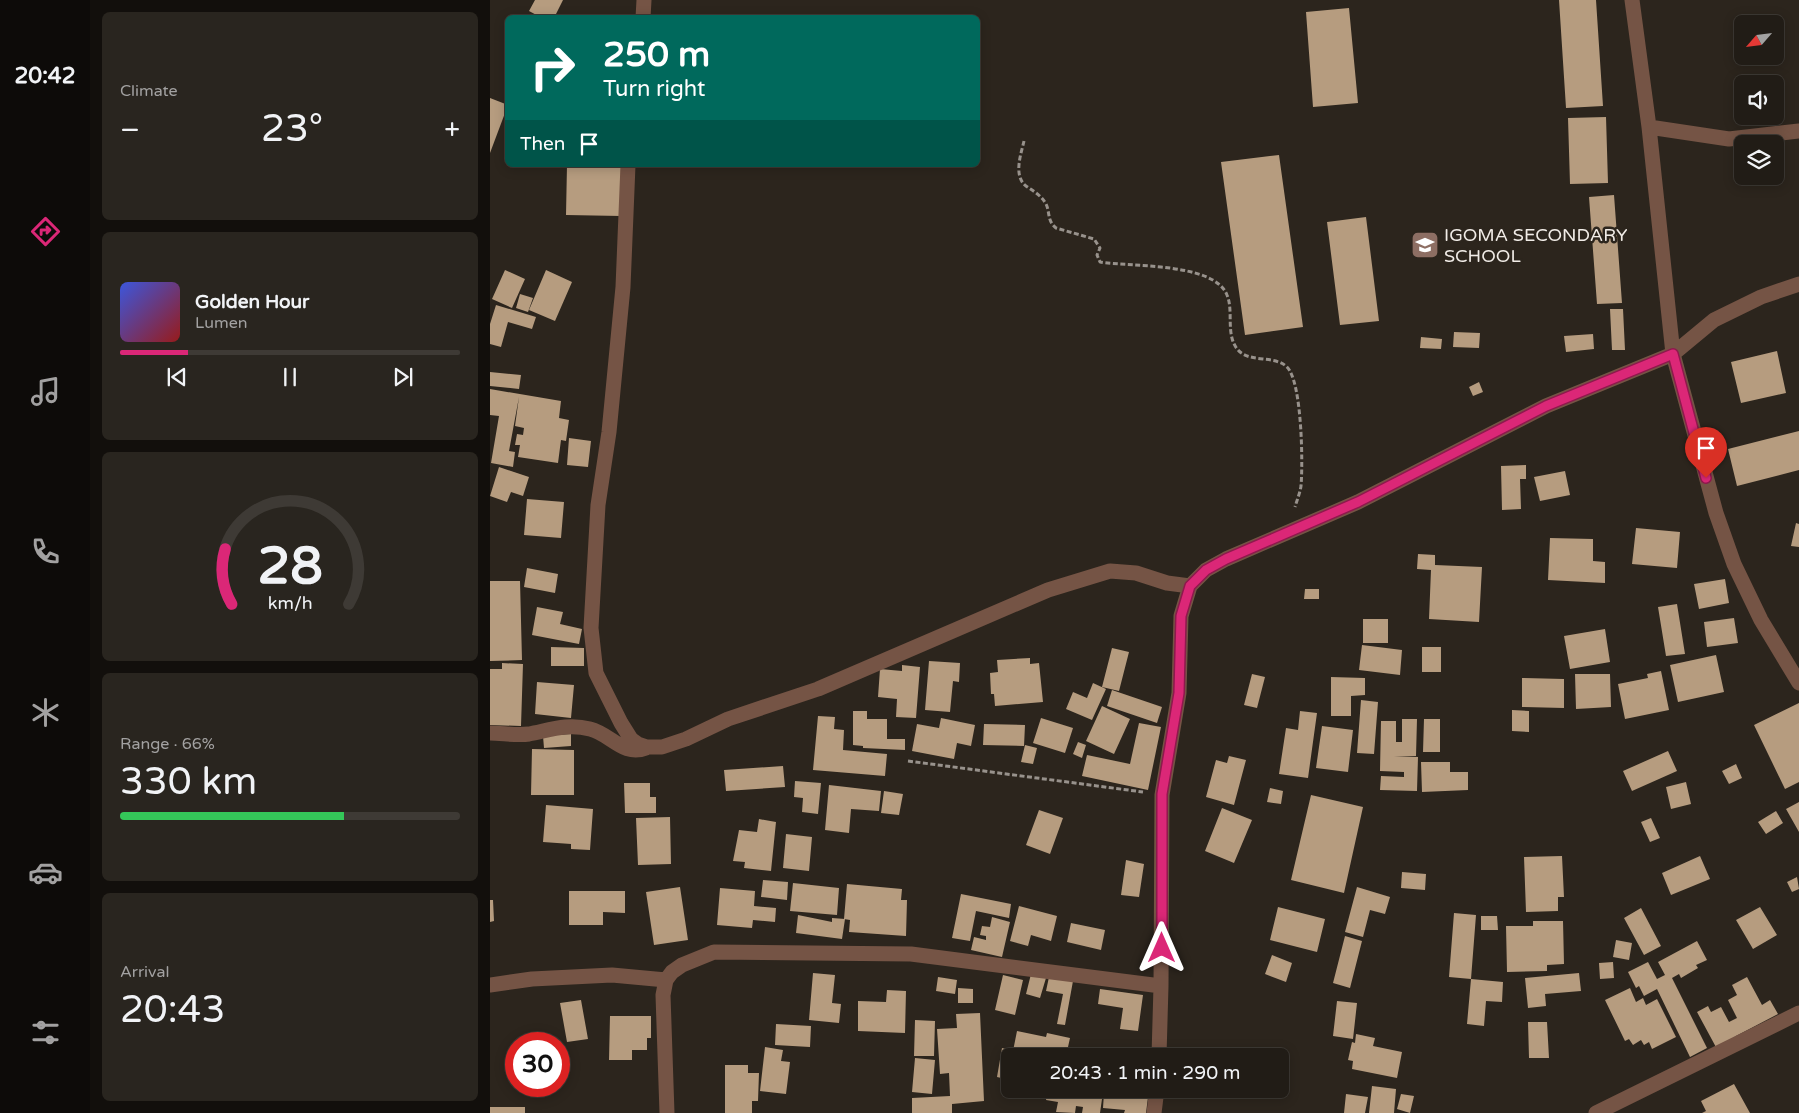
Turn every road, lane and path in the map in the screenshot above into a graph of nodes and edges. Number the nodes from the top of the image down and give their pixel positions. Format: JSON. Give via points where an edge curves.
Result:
{"nodes":[{"id":1,"x":644,"y":0,"type":"edge"},
{"id":2,"x":1632,"y":0,"type":"edge"},
{"id":3,"x":643,"y":15,"type":"edge"},
{"id":4,"x":1649,"y":128,"type":"junction"},
{"id":5,"x":1799,"y":132,"type":"edge"},
{"id":6,"x":1024,"y":141,"type":"dead end"},
{"id":7,"x":628,"y":167,"type":"edge"},
{"id":8,"x":1799,"y":284,"type":"edge"},
{"id":9,"x":1673,"y":354,"type":"junction"},
{"id":10,"x":1286,"y":534,"type":"junction"},
{"id":11,"x":1190,"y":586,"type":"junction"},
{"id":12,"x":1799,"y":683,"type":"edge"},
{"id":13,"x":490,"y":733,"type":"edge"},
{"id":14,"x":647,"y":747,"type":"junction"},
{"id":15,"x":908,"y":761,"type":"dead end"},
{"id":16,"x":1162,"y":794,"type":"junction"},
{"id":17,"x":666,"y":980,"type":"junction"},
{"id":18,"x":490,"y":984,"type":"edge"},
{"id":19,"x":1162,"y":986,"type":"junction"},
{"id":20,"x":1799,"y":1013,"type":"edge"},
{"id":21,"x":1159,"y":1048,"type":"edge"},
{"id":22,"x":1155,"y":1098,"type":"edge"},
{"id":23,"x":667,"y":1113,"type":"edge"},
{"id":24,"x":1154,"y":1113,"type":"edge"},
{"id":25,"x":1596,"y":1113,"type":"edge"}],
"edges":[{"from":1,"to":3,"type":"street"},
{"from":2,"to":4,"type":"street"},
{"from":4,"to":5,"type":"street","via":[[1729,139]]},
{"from":4,"to":9,"type":"street"},
{"from":6,"to":10,"type":"path","via":[[1019,175],[1023,184],[1042,198],[1051,224],[1094,239],[1100,248],[1097,255],[1100,262],[1173,266],[1218,285],[1228,296],[1237,348],[1244,355],[1285,365],[1291,372],[1300,418],[1301,487]]},
{"from":7,"to":14,"type":"street","via":[[623,287],[609,432],[598,505],[591,628],[596,673],[605,693],[632,738]]},
{"from":8,"to":9,"type":"street","via":[[1761,297],[1714,320]]},
{"from":9,"to":10,"type":"street","via":[[1546,406],[1358,502]]},
{"from":9,"to":12,"type":"street","via":[[1716,513],[1734,564],[1761,620]]},
{"from":10,"to":11,"type":"street","via":[[1226,559],[1206,570]]},
{"from":11,"to":14,"type":"street","via":[[1166,583],[1136,572],[1110,571],[1048,590],[818,689],[728,719],[686,739],[662,747]]},
{"from":11,"to":16,"type":"street","via":[[1181,616],[1179,693]]},
{"from":13,"to":14,"type":"street","via":[[528,734],[573,726],[592,729],[630,750]]},
{"from":15,"to":16,"type":"path"},
{"from":16,"to":19,"type":"street"},
{"from":17,"to":18,"type":"street","via":[[612,975]]},
{"from":17,"to":19,"type":"street","via":[[682,964],[714,952],[789,952],[911,954]]},
{"from":17,"to":23,"type":"street","via":[[663,995]]},
{"from":19,"to":21,"type":"street"},
{"from":20,"to":25,"type":"street"},
{"from":22,"to":24,"type":"street"}]}
